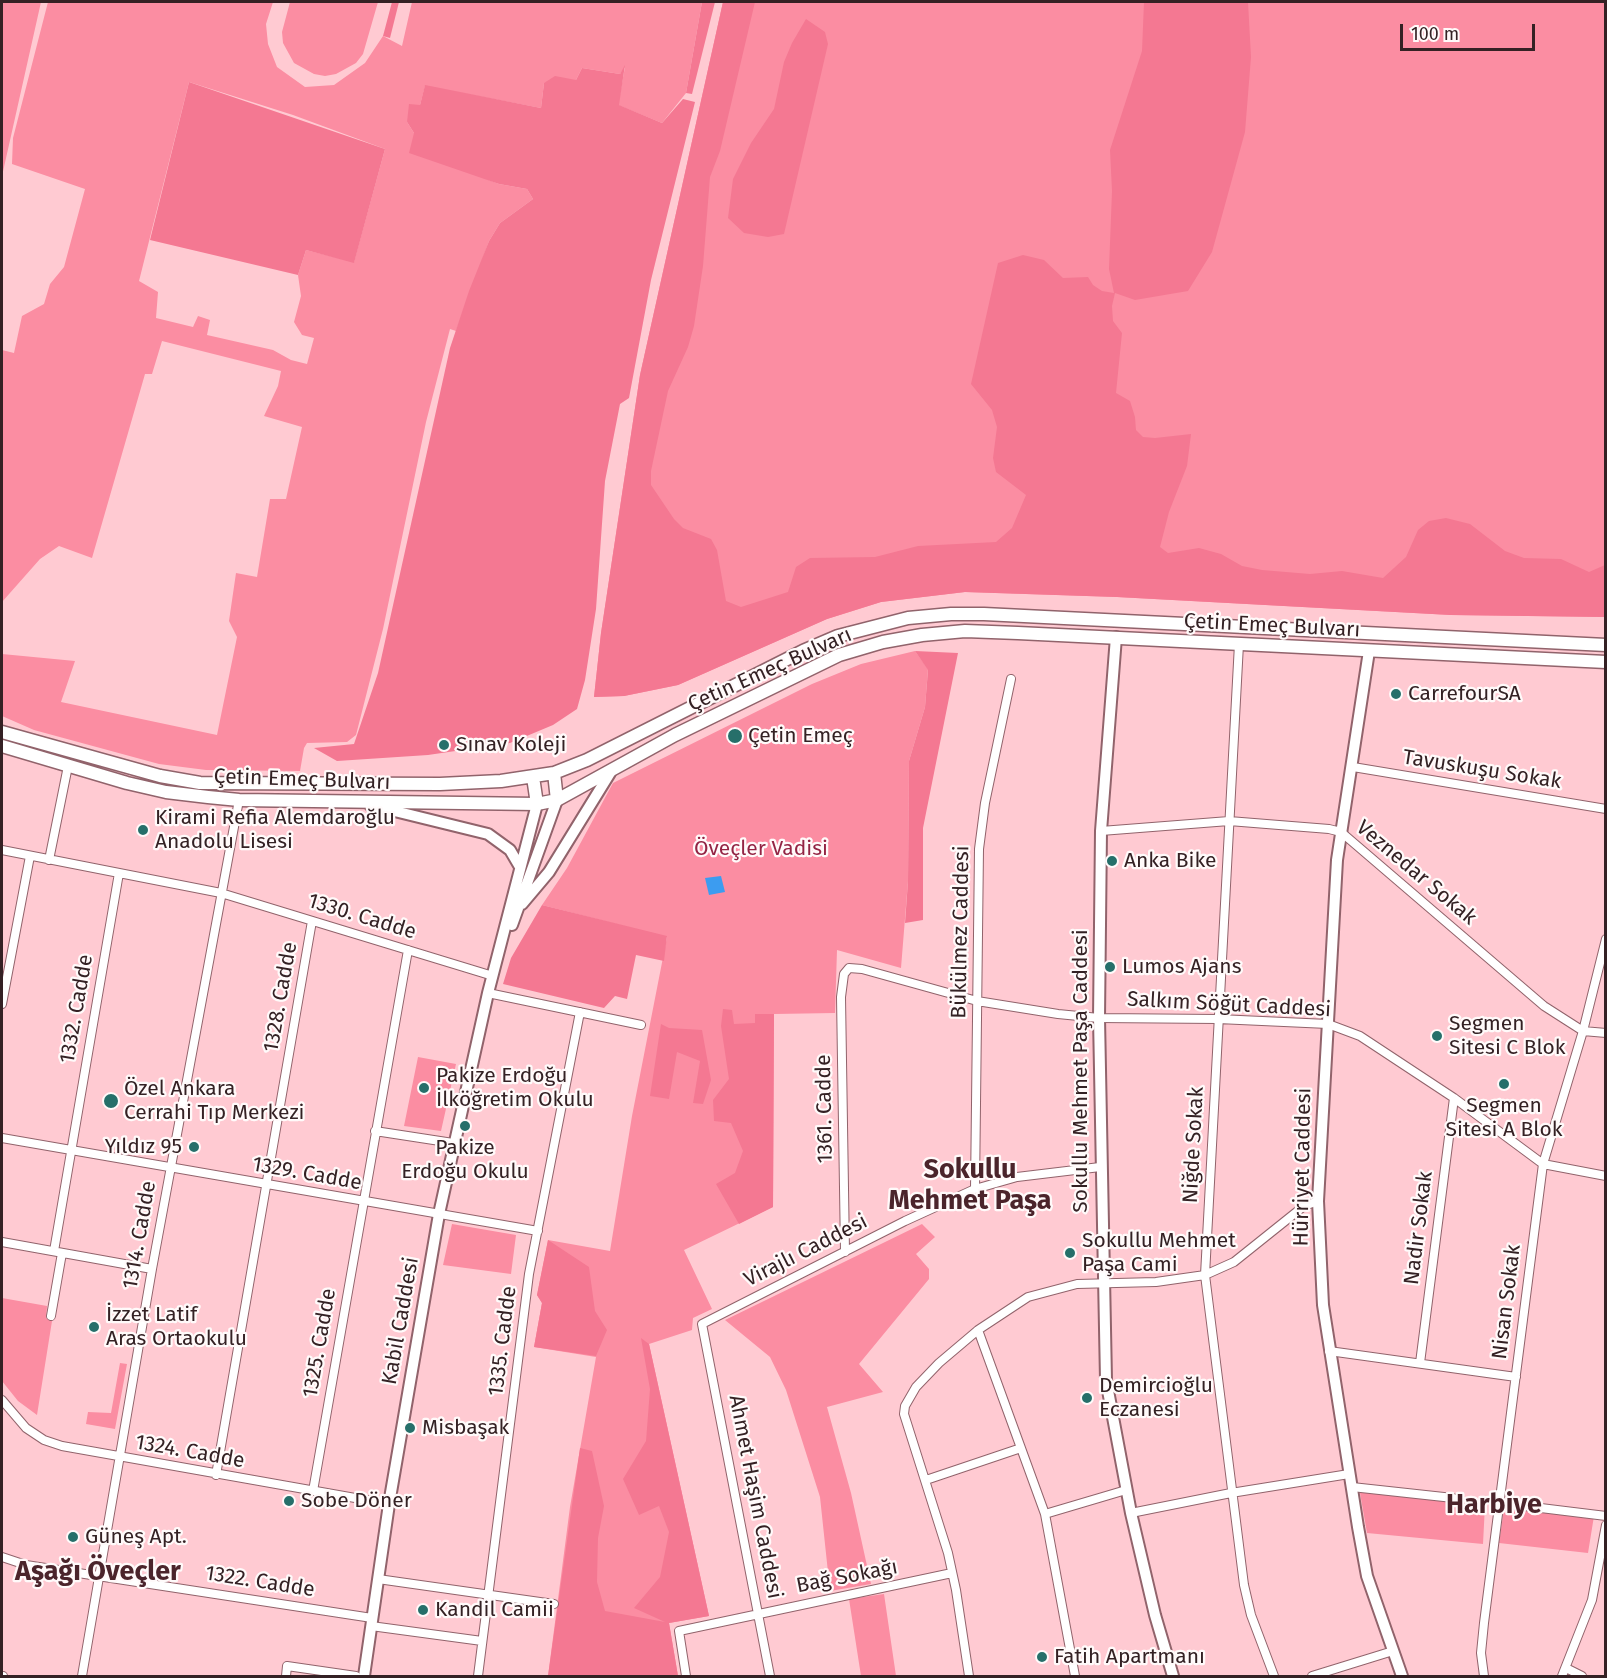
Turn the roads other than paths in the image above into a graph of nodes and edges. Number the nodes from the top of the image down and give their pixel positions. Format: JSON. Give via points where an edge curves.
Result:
{"nodes":[{"id":1,"x":1117,"y":621,"type":"junction"},
{"id":2,"x":1116,"y":637,"type":"junction"},
{"id":3,"x":1239,"y":644,"type":"junction"},
{"id":4,"x":1605,"y":645,"type":"edge"},
{"id":5,"x":1369,"y":651,"type":"junction"},
{"id":6,"x":1605,"y":662,"type":"edge"},
{"id":7,"x":1011,"y":679,"type":"dead end"},
{"id":8,"x":5,"y":731,"type":"edge"},
{"id":9,"x":4,"y":747,"type":"edge"},
{"id":10,"x":68,"y":766,"type":"junction"},
{"id":11,"x":1353,"y":767,"type":"junction"},
{"id":12,"x":554,"y":773,"type":"junction"},
{"id":13,"x":610,"y":773,"type":"junction"},
{"id":14,"x":533,"y":777,"type":"junction"},
{"id":15,"x":239,"y":800,"type":"junction"},
{"id":16,"x":557,"y":800,"type":"junction"},
{"id":17,"x":358,"y":802,"type":"junction"},
{"id":18,"x":537,"y":804,"type":"junction"},
{"id":19,"x":1605,"y":809,"type":"edge"},
{"id":20,"x":1229,"y":821,"type":"junction"},
{"id":21,"x":1101,"y":831,"type":"junction"},
{"id":22,"x":1341,"y":832,"type":"junction"},
{"id":23,"x":2,"y":850,"type":"edge"},
{"id":24,"x":30,"y":856,"type":"junction"},
{"id":25,"x":49,"y":860,"type":"junction"},
{"id":26,"x":520,"y":867,"type":"junction"},
{"id":27,"x":119,"y":873,"type":"junction"},
{"id":28,"x":221,"y":893,"type":"junction"},
{"id":29,"x":518,"y":909,"type":"junction"},
{"id":30,"x":312,"y":921,"type":"junction"},
{"id":31,"x":1605,"y":939,"type":"edge"},
{"id":32,"x":408,"y":950,"type":"junction"},
{"id":33,"x":849,"y":968,"type":"joint"},
{"id":34,"x":493,"y":976,"type":"junction"},
{"id":35,"x":488,"y":993,"type":"junction"},
{"id":36,"x":977,"y":1002,"type":"junction"},
{"id":37,"x":2,"y":1005,"type":"edge"},
{"id":38,"x":580,"y":1012,"type":"junction"},
{"id":39,"x":1099,"y":1018,"type":"junction"},
{"id":40,"x":1218,"y":1019,"type":"junction"},
{"id":41,"x":1328,"y":1024,"type":"junction"},
{"id":42,"x":641,"y":1025,"type":"dead end"},
{"id":43,"x":1583,"y":1031,"type":"junction"},
{"id":44,"x":1605,"y":1033,"type":"edge"},
{"id":45,"x":1454,"y":1098,"type":"junction"},
{"id":46,"x":375,"y":1131,"type":"junction"},
{"id":47,"x":2,"y":1138,"type":"edge"},
{"id":48,"x":453,"y":1143,"type":"junction"},
{"id":49,"x":70,"y":1151,"type":"junction"},
{"id":50,"x":1543,"y":1164,"type":"junction"},
{"id":51,"x":1100,"y":1167,"type":"junction"},
{"id":52,"x":170,"y":1169,"type":"junction"},
{"id":53,"x":1605,"y":1176,"type":"edge"},
{"id":54,"x":267,"y":1185,"type":"junction"},
{"id":55,"x":975,"y":1189,"type":"junction"},
{"id":56,"x":362,"y":1201,"type":"junction"},
{"id":57,"x":1318,"y":1201,"type":"junction"},
{"id":58,"x":439,"y":1214,"type":"junction"},
{"id":59,"x":538,"y":1231,"type":"junction"},
{"id":60,"x":2,"y":1242,"type":"edge"},
{"id":61,"x":58,"y":1252,"type":"junction"},
{"id":62,"x":845,"y":1252,"type":"junction"},
{"id":63,"x":152,"y":1269,"type":"junction"},
{"id":64,"x":1205,"y":1275,"type":"junction"},
{"id":65,"x":1103,"y":1283,"type":"junction"},
{"id":66,"x":51,"y":1316,"type":"dead end"},
{"id":67,"x":702,"y":1324,"type":"joint"},
{"id":68,"x":978,"y":1330,"type":"junction"},
{"id":69,"x":1329,"y":1351,"type":"junction"},
{"id":70,"x":1420,"y":1363,"type":"junction"},
{"id":71,"x":1516,"y":1377,"type":"junction"},
{"id":72,"x":2,"y":1401,"type":"edge"},
{"id":73,"x":1021,"y":1448,"type":"junction"},
{"id":74,"x":120,"y":1458,"type":"junction"},
{"id":75,"x":1349,"y":1474,"type":"junction"},
{"id":76,"x":216,"y":1475,"type":"junction"},
{"id":77,"x":926,"y":1480,"type":"junction"},
{"id":78,"x":1352,"y":1487,"type":"junction"},
{"id":79,"x":1126,"y":1490,"type":"junction"},
{"id":80,"x":313,"y":1491,"type":"junction"},
{"id":81,"x":1231,"y":1493,"type":"junction"},
{"id":82,"x":1453,"y":1497,"type":"dead end"},
{"id":83,"x":1500,"y":1503,"type":"junction"},
{"id":84,"x":389,"y":1504,"type":"junction"},
{"id":85,"x":1131,"y":1513,"type":"junction"},
{"id":86,"x":1045,"y":1514,"type":"junction"},
{"id":87,"x":1605,"y":1516,"type":"edge"},
{"id":88,"x":1605,"y":1525,"type":"edge"},
{"id":89,"x":2,"y":1557,"type":"edge"},
{"id":90,"x":952,"y":1573,"type":"junction"},
{"id":91,"x":100,"y":1576,"type":"junction"},
{"id":92,"x":378,"y":1579,"type":"junction"},
{"id":93,"x":488,"y":1594,"type":"junction"},
{"id":94,"x":554,"y":1604,"type":"dead end"},
{"id":95,"x":760,"y":1612,"type":"junction"},
{"id":96,"x":372,"y":1622,"type":"junction"},
{"id":97,"x":482,"y":1641,"type":"junction"},
{"id":98,"x":1393,"y":1651,"type":"junction"},
{"id":99,"x":1564,"y":1672,"type":"edge"},
{"id":100,"x":82,"y":1677,"type":"edge"},
{"id":101,"x":286,"y":1677,"type":"edge"},
{"id":102,"x":356,"y":1677,"type":"edge"},
{"id":103,"x":364,"y":1677,"type":"edge"},
{"id":104,"x":478,"y":1677,"type":"edge"},
{"id":105,"x":686,"y":1677,"type":"edge"},
{"id":106,"x":770,"y":1677,"type":"edge"},
{"id":107,"x":969,"y":1677,"type":"edge"},
{"id":108,"x":1075,"y":1677,"type":"edge"},
{"id":109,"x":1173,"y":1677,"type":"edge"},
{"id":110,"x":1274,"y":1677,"type":"edge"},
{"id":111,"x":1312,"y":1677,"type":"edge"},
{"id":112,"x":1402,"y":1677,"type":"edge"},
{"id":113,"x":1484,"y":1677,"type":"edge"},
{"id":114,"x":1582,"y":1677,"type":"edge"}],
"edges":[{"from":1,"to":2,"type":"main road"},
{"from":1,"to":4,"type":"main road","name":"Çetin Emeç Bulvarı"},
{"from":1,"to":12,"type":"main road","name":"Çetin Emeç Bulvarı","via":[[951,614],[873,626],[803,651]]},
{"from":2,"to":3,"type":"main road","name":"Çetin Emeç Bulvarı"},
{"from":2,"to":13,"type":"main road","name":"Çetin Emeç Bulvarı","via":[[965,631],[883,642],[839,655],[779,682]]},
{"from":2,"to":21,"type":"main road","name":"Sokullu Mehmet Paşa Caddesi"},
{"from":3,"to":5,"type":"main road","name":"Çetin Emeç Bulvarı"},
{"from":3,"to":20,"type":"street","name":"Niğde Sokak"},
{"from":5,"to":6,"type":"main road","name":"Çetin Emeç Bulvarı"},
{"from":5,"to":11,"type":"main road","name":"Hürriyet Caddesi"},
{"from":7,"to":36,"type":"street","name":"Bükülmez Caddesi","via":[[980,841]]},
{"from":8,"to":14,"type":"main road","name":"Çetin Emeç Bulvarı","via":[[160,776],[200,783],[440,784]]},
{"from":9,"to":10,"type":"main road","name":"Çetin Emeç Bulvarı"},
{"from":10,"to":15,"type":"main road","name":"Çetin Emeç Bulvarı","via":[[166,792]]},
{"from":10,"to":25,"type":"street"},
{"from":11,"to":19,"type":"street","name":"Tavuskuşu Sokak"},
{"from":11,"to":22,"type":"main road","name":"Hürriyet Caddesi"},
{"from":12,"to":14,"type":"main road","name":"Çetin Emeç Bulvarı"},
{"from":12,"to":16,"type":"main road"},
{"from":13,"to":16,"type":"main road","name":"Çetin Emeç Bulvarı"},
{"from":13,"to":29,"type":"main road","via":[[549,872]]},
{"from":14,"to":18,"type":"main road"},
{"from":15,"to":17,"type":"main road","name":"Çetin Emeç Bulvarı"},
{"from":15,"to":28,"type":"street","name":"1314. Cadde"},
{"from":16,"to":18,"type":"main road","name":"Çetin Emeç Bulvarı"},
{"from":16,"to":29,"type":"main road","name":"Kabil Caddesi"},
{"from":17,"to":18,"type":"main road","name":"Çetin Emeç Bulvarı"},
{"from":17,"to":26,"type":"main road","via":[[488,834],[510,850]]},
{"from":18,"to":26,"type":"main road","name":"Kabil Caddesi"},
{"from":20,"to":21,"type":"street","name":"Veznedar Sokak"},
{"from":20,"to":22,"type":"street","name":"Veznedar Sokak"},
{"from":20,"to":40,"type":"street","name":"Niğde Sokak"},
{"from":21,"to":39,"type":"main road","name":"Sokullu Mehmet Paşa Caddesi"},
{"from":22,"to":41,"type":"main road","name":"Hürriyet Caddesi"},
{"from":22,"to":43,"type":"street","name":"Veznedar Sokak","via":[[1544,1006]]},
{"from":23,"to":24,"type":"street","name":"1330. Cadde"},
{"from":24,"to":25,"type":"street","name":"1330. Cadde"},
{"from":24,"to":37,"type":"street"},
{"from":25,"to":27,"type":"street","name":"1330. Cadde"},
{"from":26,"to":34,"type":"main road","name":"Kabil Caddesi"},
{"from":27,"to":28,"type":"street","name":"1330. Cadde"},
{"from":27,"to":49,"type":"street","name":"1332. Cadde"},
{"from":28,"to":30,"type":"street","name":"1330. Cadde"},
{"from":28,"to":52,"type":"street","name":"1314. Cadde"},
{"from":29,"to":34,"type":"main road","name":"Kabil Caddesi"},
{"from":30,"to":32,"type":"street","name":"1330. Cadde"},
{"from":30,"to":54,"type":"street","name":"1328. Cadde"},
{"from":31,"to":43,"type":"street","name":"Nisan Sokak"},
{"from":32,"to":34,"type":"street","name":"1330. Cadde"},
{"from":32,"to":46,"type":"street","name":"1325. Cadde"},
{"from":33,"to":36,"type":"street","name":"Salkım Söğüt Caddesi"},
{"from":33,"to":62,"type":"street","name":"1361. Cadde","via":[[844,974],[841,997]]},
{"from":34,"to":35,"type":"main road","name":"Kabil Caddesi"},
{"from":35,"to":38,"type":"street"},
{"from":35,"to":48,"type":"main road","name":"Kabil Caddesi"},
{"from":36,"to":39,"type":"street","name":"Salkım Söğüt Caddesi"},
{"from":36,"to":55,"type":"street","name":"Bükülmez Caddesi"},
{"from":38,"to":42,"type":"street"},
{"from":38,"to":59,"type":"street","name":"1335. Cadde"},
{"from":39,"to":40,"type":"street","name":"Salkım Söğüt Caddesi"},
{"from":39,"to":51,"type":"main road","name":"Sokullu Mehmet Paşa Caddesi"},
{"from":40,"to":41,"type":"street","name":"Salkım Söğüt Caddesi"},
{"from":40,"to":64,"type":"street","name":"Niğde Sokak"},
{"from":41,"to":45,"type":"street","name":"Salkım Söğüt Caddesi","via":[[1360,1036]]},
{"from":41,"to":57,"type":"main road","name":"Hürriyet Caddesi"},
{"from":43,"to":44,"type":"street","name":"Veznedar Sokak"},
{"from":43,"to":50,"type":"street","name":"Nisan Sokak"},
{"from":45,"to":50,"type":"street","name":"Salkım Söğüt Caddesi"},
{"from":45,"to":70,"type":"street","name":"Nadir Sokak"},
{"from":46,"to":48,"type":"street"},
{"from":46,"to":56,"type":"street","name":"1325. Cadde"},
{"from":47,"to":49,"type":"street","name":"1329. Cadde"},
{"from":48,"to":58,"type":"main road","name":"Kabil Caddesi"},
{"from":49,"to":52,"type":"street","name":"1329. Cadde"},
{"from":49,"to":61,"type":"street","name":"1332. Cadde"},
{"from":50,"to":53,"type":"street","name":"Salkım Söğüt Caddesi"},
{"from":50,"to":71,"type":"street","name":"Nisan Sokak"},
{"from":51,"to":55,"type":"street","name":"Virajlı Caddesi","via":[[1017,1177]]},
{"from":51,"to":65,"type":"main road","name":"Sokullu Mehmet Paşa Caddesi"},
{"from":52,"to":54,"type":"street","name":"1329. Cadde"},
{"from":52,"to":63,"type":"street","name":"1314. Cadde"},
{"from":54,"to":56,"type":"street","name":"1329. Cadde"},
{"from":54,"to":76,"type":"street","name":"1328. Cadde"},
{"from":55,"to":62,"type":"street","name":"Virajlı Caddesi"},
{"from":56,"to":58,"type":"street","name":"1329. Cadde"},
{"from":56,"to":80,"type":"street","name":"1325. Cadde"},
{"from":57,"to":64,"type":"street","via":[[1304,1206],[1234,1262]]},
{"from":57,"to":69,"type":"main road","name":"Hürriyet Caddesi"},
{"from":58,"to":59,"type":"street","name":"1329. Cadde"},
{"from":58,"to":84,"type":"main road","name":"Kabil Caddesi"},
{"from":59,"to":93,"type":"street","name":"1335. Cadde","via":[[529,1274]]},
{"from":60,"to":61,"type":"street"},
{"from":61,"to":63,"type":"street"},
{"from":61,"to":66,"type":"street","name":"1332. Cadde"},
{"from":62,"to":67,"type":"street","name":"Virajlı Caddesi"},
{"from":63,"to":74,"type":"street","name":"1314. Cadde"},
{"from":64,"to":65,"type":"street","via":[[1156,1282]]},
{"from":64,"to":81,"type":"street","name":"Niğde Sokak"},
{"from":65,"to":68,"type":"street","via":[[1058,1287],[1028,1297]]},
{"from":65,"to":79,"type":"main road","name":"Sokullu Mehmet Paşa Caddesi","via":[[1106,1380]]},
{"from":67,"to":95,"type":"street","name":"Ahmet Haşim Caddesi"},
{"from":68,"to":73,"type":"street"},
{"from":68,"to":77,"type":"street","via":[[939,1363],[916,1387],[905,1406],[904,1414]]},
{"from":69,"to":70,"type":"street"},
{"from":69,"to":75,"type":"main road","name":"Hürriyet Caddesi"},
{"from":70,"to":71,"type":"street"},
{"from":71,"to":83,"type":"street","name":"Nisan Sokak"},
{"from":72,"to":74,"type":"street","name":"1324. Cadde","via":[[26,1428],[44,1440]]},
{"from":73,"to":77,"type":"street"},
{"from":73,"to":86,"type":"street"},
{"from":74,"to":76,"type":"street","name":"1324. Cadde"},
{"from":74,"to":91,"type":"street","name":"1314. Cadde"},
{"from":75,"to":78,"type":"main road","name":"Hürriyet Caddesi"},
{"from":75,"to":81,"type":"street"},
{"from":76,"to":80,"type":"street","name":"1324. Cadde"},
{"from":77,"to":90,"type":"street"},
{"from":78,"to":82,"type":"street"},
{"from":78,"to":98,"type":"main road","name":"Hürriyet Caddesi","via":[[1367,1576]]},
{"from":79,"to":85,"type":"main road","name":"Sokullu Mehmet Paşa Caddesi"},
{"from":79,"to":86,"type":"street"},
{"from":80,"to":84,"type":"street","name":"1324. Cadde"},
{"from":81,"to":85,"type":"street"},
{"from":81,"to":110,"type":"street","name":"Niğde Sokak","via":[[1251,1615]]},
{"from":83,"to":87,"type":"street"},
{"from":83,"to":113,"type":"street","name":"Nisan Sokak","via":[[1481,1653]]},
{"from":84,"to":92,"type":"main road","name":"Kabil Caddesi"},
{"from":85,"to":109,"type":"main road","name":"Sokullu Mehmet Paşa Caddesi"},
{"from":86,"to":108,"type":"street"},
{"from":88,"to":99,"type":"street","via":[[1592,1600]]},
{"from":89,"to":91,"type":"street","name":"1322. Cadde"},
{"from":90,"to":95,"type":"street","name":"Bağ Sokağı"},
{"from":90,"to":107,"type":"street"},
{"from":91,"to":96,"type":"street","name":"1322. Cadde"},
{"from":91,"to":100,"type":"street","name":"1314. Cadde"},
{"from":92,"to":93,"type":"street"},
{"from":92,"to":96,"type":"main road","name":"Kabil Caddesi"},
{"from":93,"to":94,"type":"street"},
{"from":93,"to":97,"type":"street","name":"1335. Cadde"},
{"from":95,"to":105,"type":"street","name":"Bağ Sokağı","via":[[679,1631]]},
{"from":95,"to":106,"type":"street","name":"Ahmet Haşim Caddesi"},
{"from":96,"to":97,"type":"street","name":"1322. Cadde"},
{"from":96,"to":103,"type":"main road","name":"Kabil Caddesi"},
{"from":97,"to":104,"type":"street","name":"1335. Cadde"},
{"from":98,"to":111,"type":"street"},
{"from":98,"to":112,"type":"main road","name":"Hürriyet Caddesi"},
{"from":99,"to":114,"type":"street"},
{"from":101,"to":102,"type":"street","via":[[287,1666]]}]}
